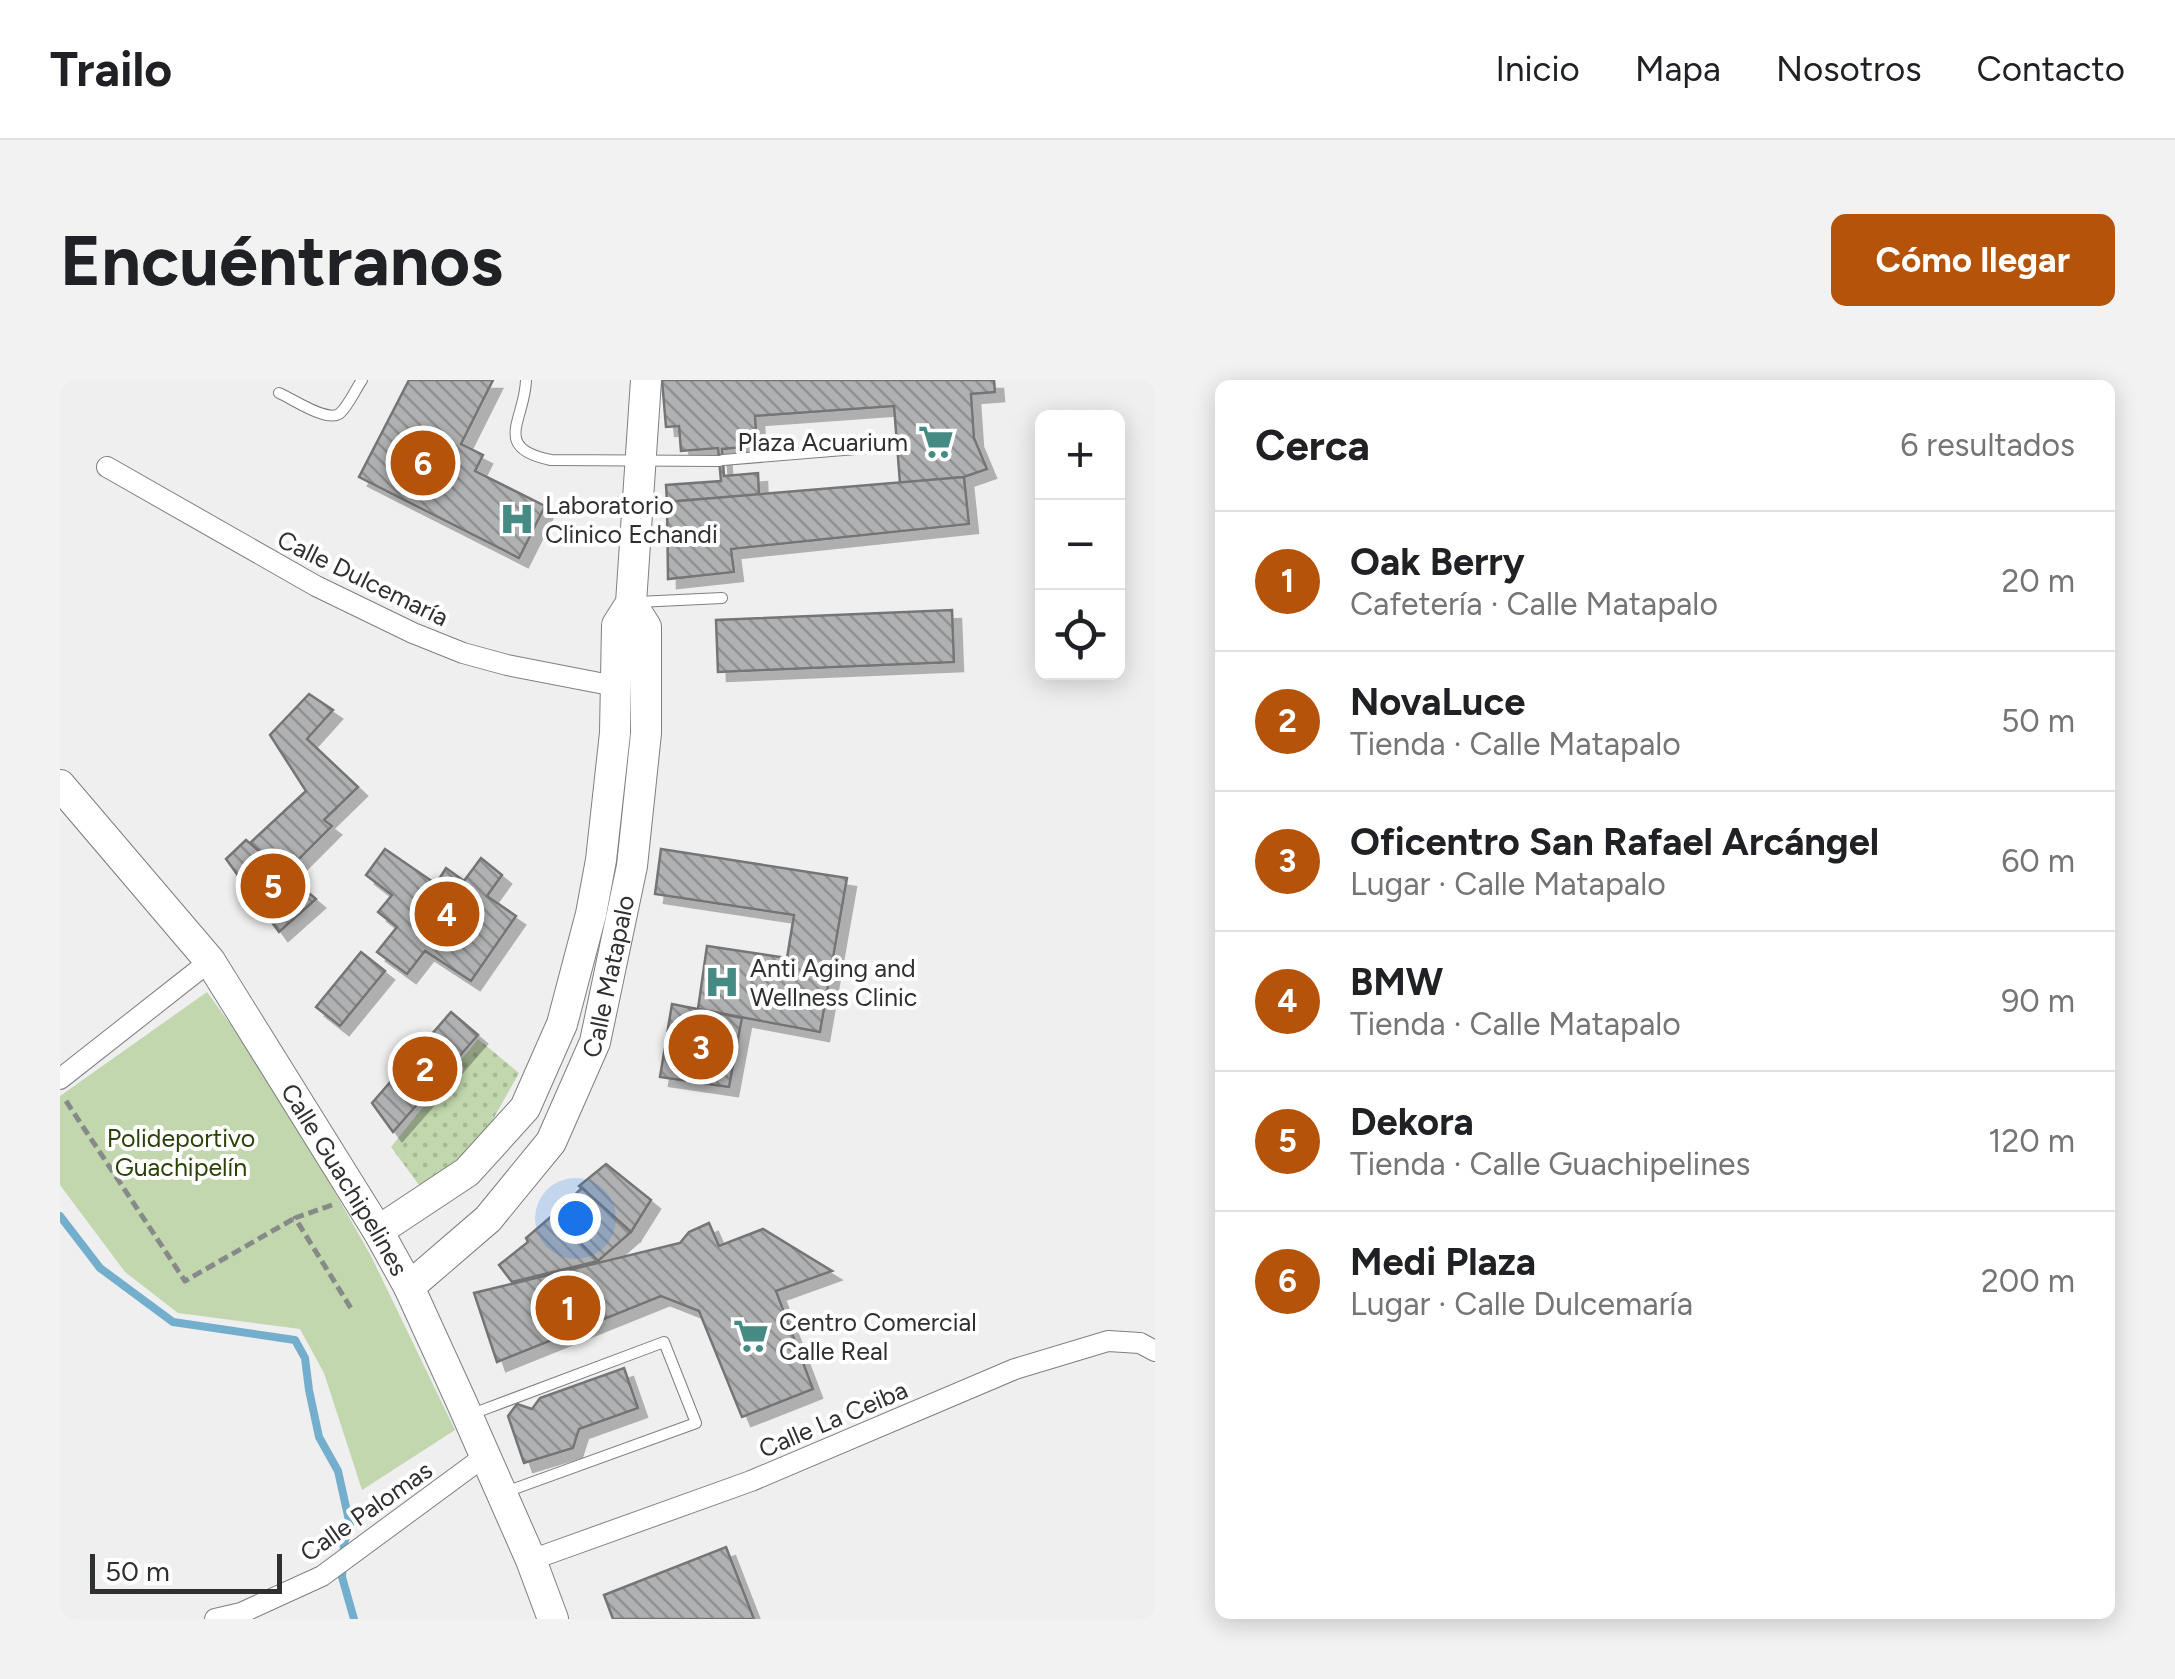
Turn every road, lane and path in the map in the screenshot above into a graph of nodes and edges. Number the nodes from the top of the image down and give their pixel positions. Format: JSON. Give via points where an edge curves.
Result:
{"nodes":[{"id":1,"x":362,"y":380,"type":"edge"},
{"id":2,"x":526,"y":380,"type":"edge"},
{"id":3,"x":646,"y":380,"type":"edge"},
{"id":4,"x":280,"y":392,"type":"dead end"},
{"id":5,"x":868,"y":448,"type":"dead end"},
{"id":6,"x":641,"y":462,"type":"junction"},
{"id":7,"x":108,"y":467,"type":"dead end"},
{"id":8,"x":722,"y":598,"type":"dead end"},
{"id":9,"x":631,"y":603,"type":"junction"},
{"id":10,"x":615,"y":686,"type":"junction"},
{"id":11,"x":60,"y":785,"type":"edge"},
{"id":12,"x":210,"y":961,"type":"junction"},
{"id":13,"x":61,"y":1087,"type":"edge"},
{"id":14,"x":354,"y":1192,"type":"junction"},
{"id":15,"x":296,"y":1218,"type":"junction"},
{"id":16,"x":378,"y":1231,"type":"junction"},
{"id":17,"x":409,"y":1287,"type":"junction"},
{"id":18,"x":352,"y":1310,"type":"dead end"},
{"id":19,"x":1155,"y":1351,"type":"edge"},
{"id":20,"x":468,"y":1416,"type":"junction"},
{"id":21,"x":485,"y":1456,"type":"junction"},
{"id":22,"x":502,"y":1493,"type":"junction"},
{"id":23,"x":531,"y":1560,"type":"junction"},
{"id":24,"x":215,"y":1619,"type":"edge"},
{"id":25,"x":553,"y":1619,"type":"edge"}],
"edges":[{"from":1,"to":4,"type":"lane","via":[[336,416]]},
{"from":2,"to":6,"type":"lane","via":[[513,431],[524,451],[551,460]]},
{"from":3,"to":6,"type":"street","name":"Calle Matapalo"},
{"from":5,"to":6,"type":"lane"},
{"from":6,"to":9,"type":"street","name":"Calle Matapalo"},
{"from":7,"to":10,"type":"street","name":"Calle Dulcemaría","via":[[316,586],[413,633],[463,654]]},
{"from":8,"to":9,"type":"lane"},
{"from":9,"to":10,"type":"street","name":"Calle Matapalo","via":[[617,625]]},
{"from":9,"to":17,"type":"street","name":"Calle Matapalo","via":[[646,628],[646,734],[632,866],[594,1042],[551,1142],[488,1219]]},
{"from":10,"to":16,"type":"street","name":"Calle Matapalo","via":[[601,860],[562,1024],[525,1108],[466,1172]]},
{"from":11,"to":12,"type":"street","name":"Calle Guachipelines"},
{"from":12,"to":13,"type":"street"},
{"from":12,"to":14,"type":"street","name":"Calle Guachipelines"},
{"from":13,"to":15,"type":"path","via":[[185,1281]]},
{"from":14,"to":15,"type":"path"},
{"from":14,"to":16,"type":"street","name":"Calle Guachipelines"},
{"from":15,"to":18,"type":"path"},
{"from":16,"to":17,"type":"street","name":"Calle Guachipelines"},
{"from":17,"to":20,"type":"street","name":"Calle Guachipelines"},
{"from":19,"to":23,"type":"street","name":"Calle La Ceiba","via":[[1108,1341],[1015,1369],[751,1481]]},
{"from":20,"to":21,"type":"street","name":"Calle Guachipelines"},
{"from":20,"to":22,"type":"lane","via":[[664,1342],[696,1424]]},
{"from":21,"to":22,"type":"street","name":"Calle Guachipelines"},
{"from":21,"to":24,"type":"street","name":"Calle Palomas","via":[[322,1576]]},
{"from":22,"to":23,"type":"street","name":"Calle Guachipelines"},
{"from":23,"to":25,"type":"street","name":"Calle Guachipelines"}]}
